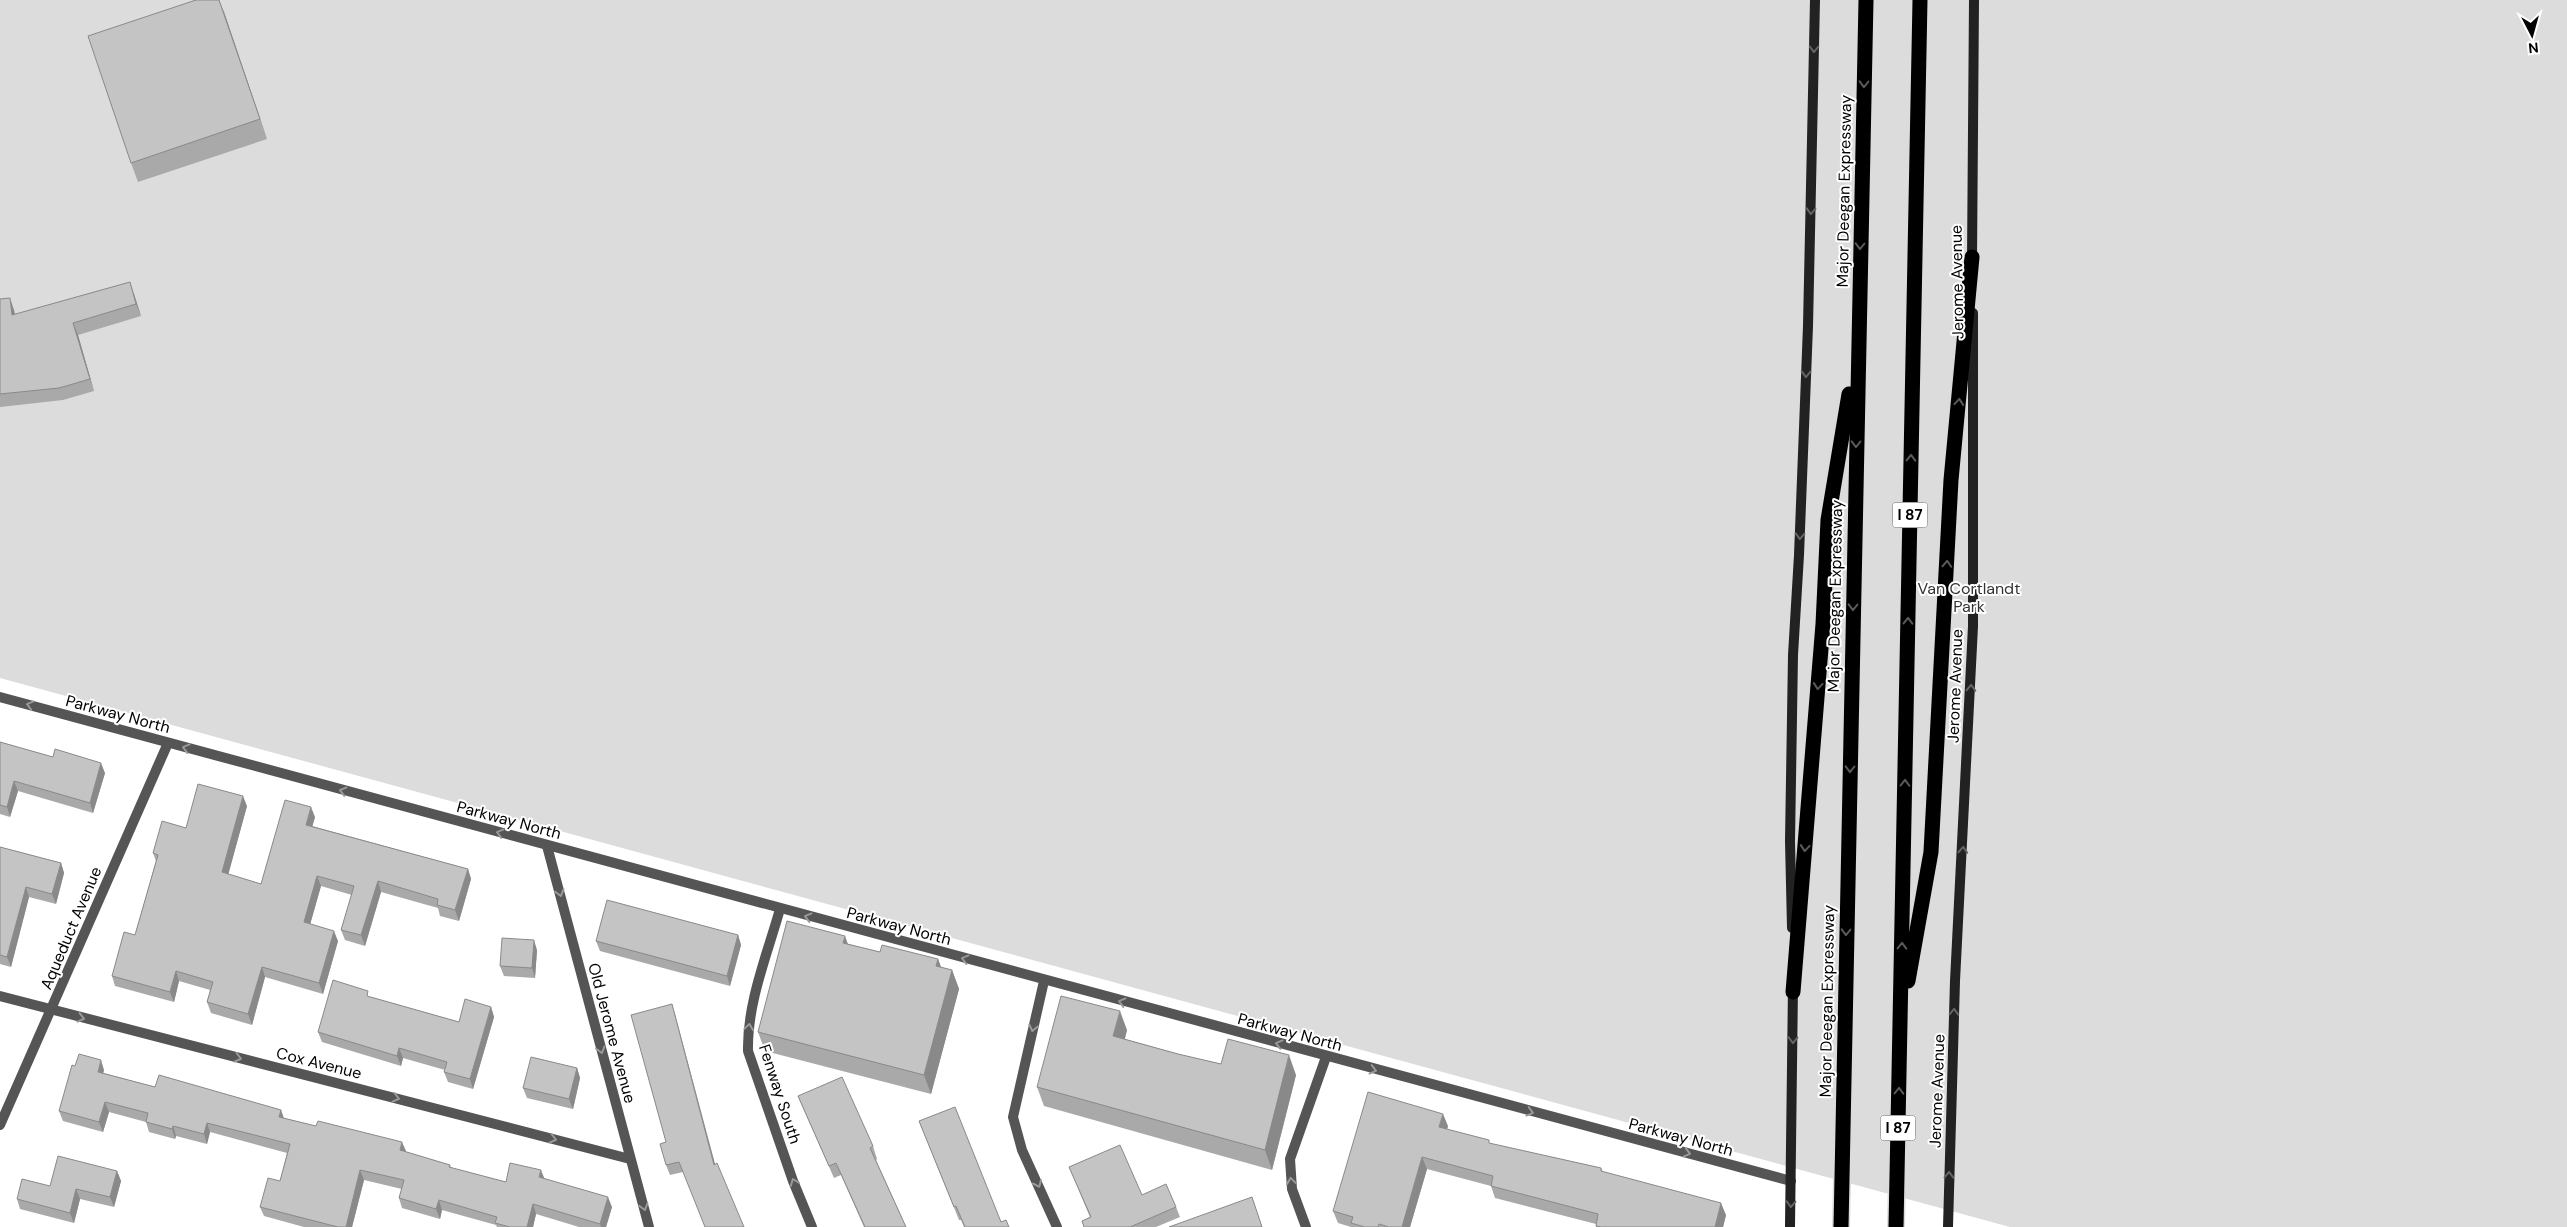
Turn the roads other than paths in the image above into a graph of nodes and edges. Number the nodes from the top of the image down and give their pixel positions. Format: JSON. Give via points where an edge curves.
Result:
{"nodes":[{"id":1,"x":1816,"y":0,"type":"edge"},
{"id":2,"x":1866,"y":0,"type":"edge"},
{"id":3,"x":1920,"y":0,"type":"edge"},
{"id":4,"x":1974,"y":0,"type":"edge"},
{"id":5,"x":1972,"y":257,"type":"junction"},
{"id":6,"x":1858,"y":343,"type":"junction"},
{"id":7,"x":0,"y":697,"type":"edge"},
{"id":8,"x":168,"y":743,"type":"junction"},
{"id":9,"x":547,"y":846,"type":"junction"},
{"id":10,"x":780,"y":909,"type":"junction"},
{"id":11,"x":1044,"y":981,"type":"junction"},
{"id":12,"x":1794,"y":992,"type":"junction"},
{"id":13,"x":0,"y":996,"type":"edge"},
{"id":14,"x":52,"y":1010,"type":"junction"},
{"id":15,"x":1900,"y":1029,"type":"junction"},
{"id":16,"x":1326,"y":1057,"type":"junction"},
{"id":17,"x":0,"y":1125,"type":"edge"},
{"id":18,"x":630,"y":1159,"type":"junction"},
{"id":19,"x":1791,"y":1182,"type":"junction"},
{"id":20,"x":1948,"y":1225,"type":"edge"},
{"id":21,"x":649,"y":1227,"type":"edge"},
{"id":22,"x":812,"y":1227,"type":"edge"},
{"id":23,"x":1057,"y":1227,"type":"edge"},
{"id":24,"x":1306,"y":1227,"type":"edge"},
{"id":25,"x":1790,"y":1227,"type":"edge"},
{"id":26,"x":1841,"y":1227,"type":"edge"},
{"id":27,"x":1896,"y":1227,"type":"edge"}],
"edges":[{"from":1,"to":12,"type":"main road","one_way":true,"via":[[1808,326],[1791,740]]},
{"from":2,"to":6,"type":"highway","name":"Major Deegan Expressway","one_way":true},
{"from":15,"to":3,"type":"highway","number":"I 87","one_way":true},
{"from":4,"to":5,"type":"main road","name":"Jerome Avenue"},
{"from":15,"to":5,"type":"highway","one_way":true,"via":[[1931,852],[1951,480]]},
{"from":20,"to":5,"type":"main road","name":"Jerome Avenue","one_way":true,"via":[[1954,999],[1973,626],[1975,439]]},
{"from":6,"to":12,"type":"highway","one_way":true,"via":[[1828,520]]},
{"from":6,"to":26,"type":"highway","name":"Major Deegan Expressway","one_way":true},
{"from":8,"to":7,"type":"street","name":"Parkway North","one_way":true},
{"from":9,"to":8,"type":"street","name":"Parkway North","one_way":true},
{"from":8,"to":14,"type":"street","name":"Aqueduct Avenue"},
{"from":9,"to":10,"type":"street","name":"Parkway North"},
{"from":9,"to":18,"type":"street","name":"Old Jerome Avenue","one_way":true},
{"from":11,"to":10,"type":"street","name":"Parkway North","one_way":true},
{"from":22,"to":10,"type":"street","name":"Fenway South","one_way":true,"via":[[748,1051],[751,1012]]},
{"from":16,"to":11,"type":"street","name":"Parkway North","one_way":true},
{"from":11,"to":23,"type":"street","one_way":true,"via":[[1013,1117],[1022,1150]]},
{"from":12,"to":19,"type":"main road","one_way":true},
{"from":13,"to":14,"type":"street","name":"Cox Avenue"},
{"from":14,"to":17,"type":"street","name":"Aqueduct Avenue"},
{"from":14,"to":18,"type":"street","name":"Cox Avenue","one_way":true},
{"from":27,"to":15,"type":"highway","number":"I 87","one_way":true},
{"from":16,"to":19,"type":"street","name":"Parkway North","one_way":true},
{"from":24,"to":16,"type":"street","one_way":true,"via":[[1292,1189],[1290,1159]]},
{"from":18,"to":21,"type":"street","name":"Old Jerome Avenue","one_way":true},
{"from":19,"to":25,"type":"main road","one_way":true}]}
